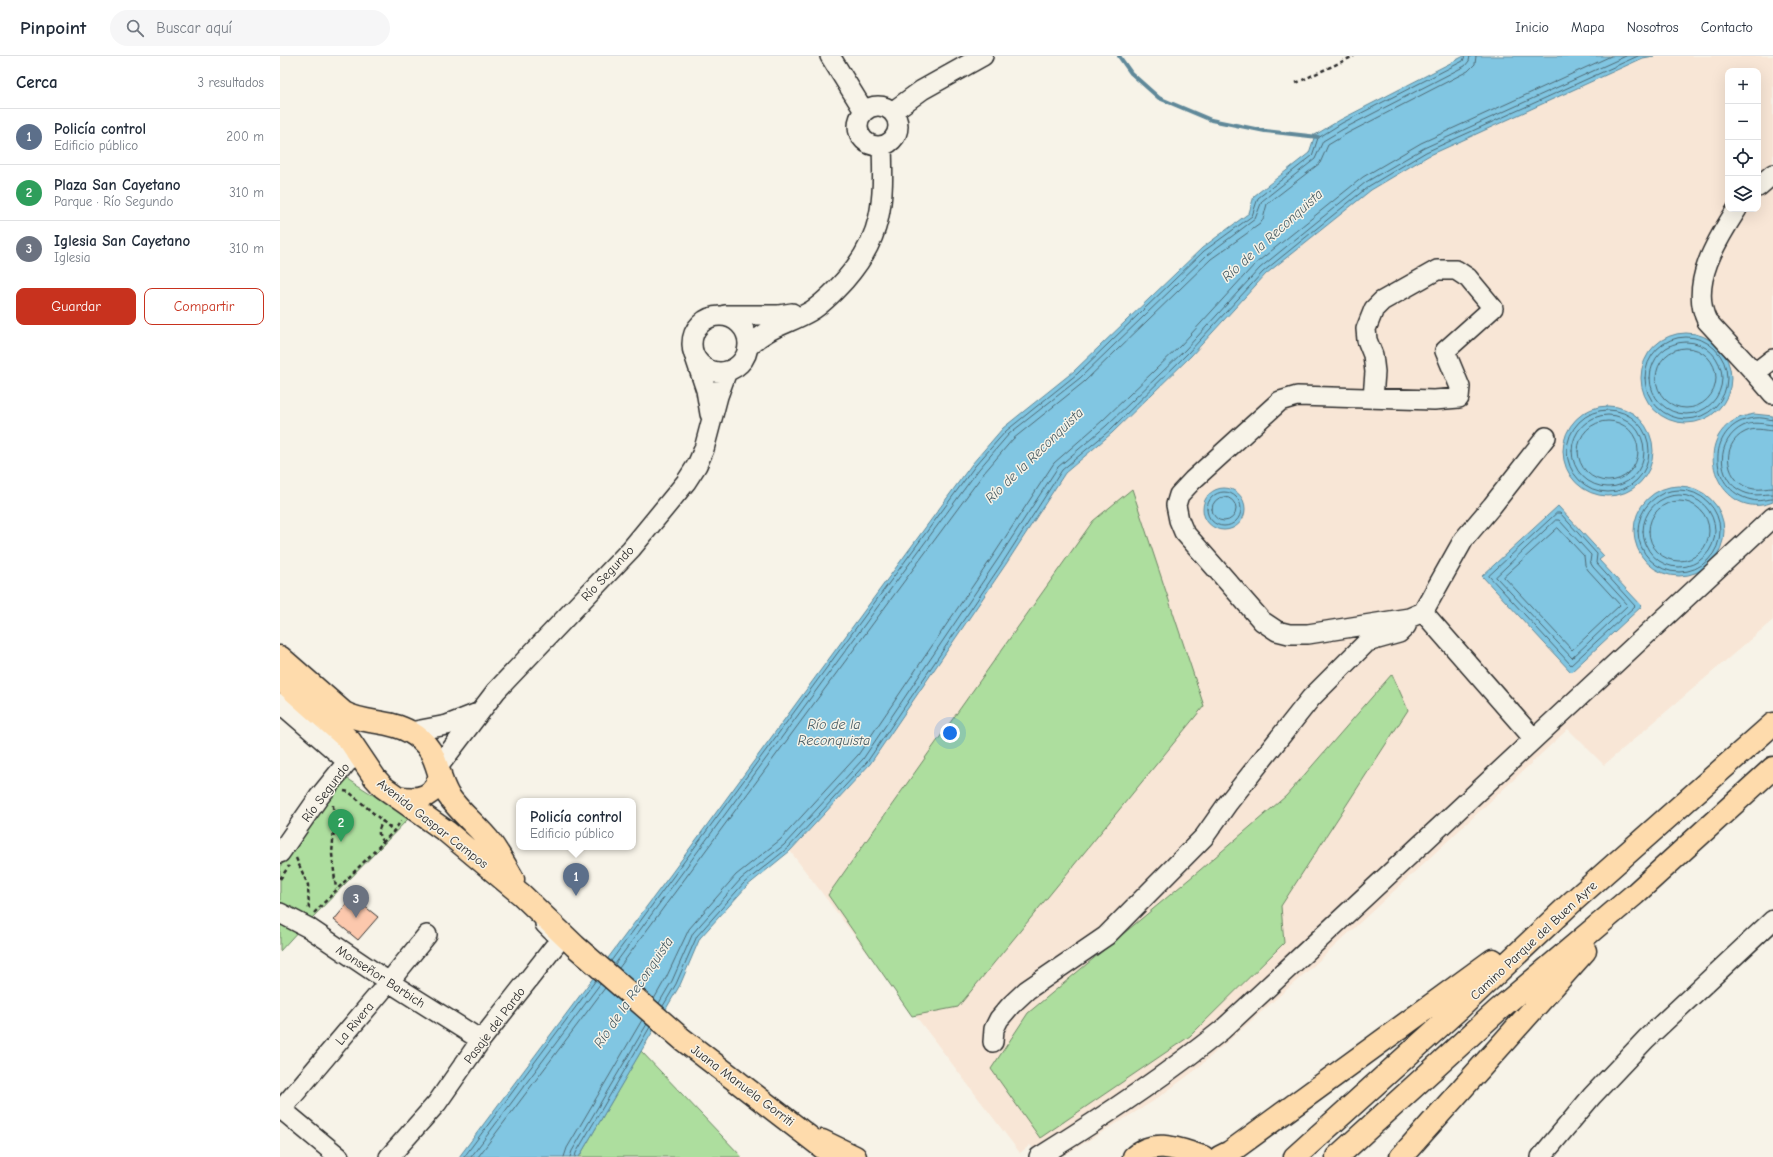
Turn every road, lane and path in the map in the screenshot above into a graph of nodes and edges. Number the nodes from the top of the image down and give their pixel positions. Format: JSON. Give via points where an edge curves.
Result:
{"nodes":[{"id":1,"x":830,"y":56,"type":"edge"},
{"id":2,"x":983,"y":56,"type":"edge"},
{"id":3,"x":1354,"y":56,"type":"edge"},
{"id":4,"x":1296,"y":83,"type":"dead end"},
{"id":5,"x":864,"y":111,"type":"junction"},
{"id":6,"x":892,"y":112,"type":"junction"},
{"id":7,"x":882,"y":146,"type":"junction"},
{"id":8,"x":1773,"y":174,"type":"edge"},
{"id":9,"x":1761,"y":184,"type":"edge"},
{"id":10,"x":1735,"y":212,"type":"edge"},
{"id":11,"x":813,"y":309,"type":"junction"},
{"id":12,"x":720,"y":315,"type":"junction"},
{"id":13,"x":748,"y":347,"type":"junction"},
{"id":14,"x":695,"y":356,"type":"junction"},
{"id":15,"x":1773,"y":359,"type":"edge"},
{"id":16,"x":727,"y":371,"type":"junction"},
{"id":17,"x":1755,"y":373,"type":"junction"},
{"id":18,"x":1773,"y":394,"type":"edge"},
{"id":19,"x":1373,"y":398,"type":"junction"},
{"id":20,"x":712,"y":420,"type":"junction"},
{"id":21,"x":1546,"y":437,"type":"dead end"},
{"id":22,"x":1773,"y":517,"type":"edge"},
{"id":23,"x":1416,"y":615,"type":"junction"},
{"id":24,"x":280,"y":657,"type":"edge"},
{"id":25,"x":280,"y":679,"type":"edge"},
{"id":26,"x":280,"y":703,"type":"edge"},
{"id":27,"x":480,"y":712,"type":"junction"},
{"id":28,"x":370,"y":720,"type":"junction"},
{"id":29,"x":1773,"y":724,"type":"edge"},
{"id":30,"x":410,"y":732,"type":"junction"},
{"id":31,"x":1534,"y":739,"type":"junction"},
{"id":32,"x":352,"y":756,"type":"junction"},
{"id":33,"x":1773,"y":768,"type":"edge"},
{"id":34,"x":439,"y":770,"type":"junction"},
{"id":35,"x":341,"y":792,"type":"dead end"},
{"id":36,"x":337,"y":799,"type":"dead end"},
{"id":37,"x":404,"y":802,"type":"junction"},
{"id":38,"x":333,"y":805,"type":"junction"},
{"id":39,"x":329,"y":811,"type":"dead end"},
{"id":40,"x":383,"y":821,"type":"junction"},
{"id":41,"x":394,"y":831,"type":"junction"},
{"id":42,"x":383,"y":842,"type":"junction"},
{"id":43,"x":300,"y":852,"type":"dead end"},
{"id":44,"x":288,"y":856,"type":"edge"},
{"id":45,"x":280,"y":879,"type":"edge"},
{"id":46,"x":336,"y":890,"type":"junction"},
{"id":47,"x":522,"y":894,"type":"junction"},
{"id":48,"x":1635,"y":894,"type":"junction"},
{"id":49,"x":1570,"y":904,"type":"junction"},
{"id":50,"x":280,"y":912,"type":"edge"},
{"id":51,"x":1773,"y":920,"type":"edge"},
{"id":52,"x":427,"y":935,"type":"dead end"},
{"id":53,"x":575,"y":946,"type":"joint"},
{"id":54,"x":389,"y":982,"type":"junction"},
{"id":55,"x":481,"y":1040,"type":"junction"},
{"id":56,"x":993,"y":1042,"type":"dead end"},
{"id":57,"x":280,"y":1109,"type":"edge"},
{"id":58,"x":803,"y":1132,"type":"junction"},
{"id":59,"x":339,"y":1157,"type":"edge"},
{"id":60,"x":389,"y":1157,"type":"edge"},
{"id":61,"x":835,"y":1157,"type":"edge"},
{"id":62,"x":855,"y":1157,"type":"edge"},
{"id":63,"x":1039,"y":1157,"type":"edge"},
{"id":64,"x":1134,"y":1157,"type":"edge"},
{"id":65,"x":1203,"y":1157,"type":"edge"},
{"id":66,"x":1220,"y":1157,"type":"edge"},
{"id":67,"x":1295,"y":1157,"type":"edge"},
{"id":68,"x":1337,"y":1157,"type":"edge"},
{"id":69,"x":1400,"y":1157,"type":"edge"},
{"id":70,"x":1541,"y":1157,"type":"edge"}],
"edges":[{"from":1,"to":5,"type":"street"},
{"from":2,"to":6,"type":"street","via":[[922,90]]},
{"from":3,"to":4,"type":"path"},
{"from":5,"to":6,"type":"street","via":[[879,106]]},
{"from":5,"to":7,"type":"street","via":[[858,121],[862,140],[868,145]]},
{"from":6,"to":7,"type":"street","via":[[896,117],[898,129],[893,140]]},
{"from":7,"to":11,"type":"street","via":[[881,212],[870,246],[840,285]]},
{"from":8,"to":9,"type":"street"},
{"from":10,"to":17,"type":"street","via":[[1723,230],[1710,260],[1700,300],[1708,321]]},
{"from":11,"to":12,"type":"street","via":[[779,315]]},
{"from":11,"to":13,"type":"street","via":[[795,320],[767,331]]},
{"from":12,"to":13,"type":"street","via":[[738,322],[748,338]]},
{"from":12,"to":14,"type":"street","via":[[702,321],[696,329],[692,342]]},
{"from":13,"to":16,"type":"street","via":[[746,356],[740,364]]},
{"from":14,"to":16,"type":"street","via":[[700,364],[708,369],[717,372]]},
{"from":14,"to":20,"type":"street","name":"Río Segundo"},
{"from":15,"to":17,"type":"street"},
{"from":16,"to":20,"type":"street","name":"Río Segundo"},
{"from":17,"to":18,"type":"street"},
{"from":19,"to":19,"type":"street","via":[[1458,398],[1460,387],[1445,351],[1493,308],[1468,278],[1456,270],[1437,270],[1382,301],[1374,309],[1366,329],[1375,372]]},
{"from":19,"to":23,"type":"street","via":[[1297,396],[1280,401],[1193,480],[1179,495],[1176,505],[1184,532],[1262,621],[1277,631],[1308,634]]},
{"from":20,"to":27,"type":"street","name":"Río Segundo","via":[[704,449],[686,482],[631,549],[496,691]]},
{"from":21,"to":23,"type":"street","via":[[1464,539]]},
{"from":22,"to":31,"type":"street"},
{"from":23,"to":31,"type":"street"},
{"from":23,"to":56,"type":"street","via":[[1399,633],[1367,642],[1312,698],[1204,837],[1106,936],[1027,990],[1011,1005],[998,1019]]},
{"from":24,"to":28,"type":"main road","name":"Avenida Gaspar Campos","via":[[344,713],[353,718]]},
{"from":25,"to":32,"type":"main road","name":"Avenida Gaspar Campos","via":[[341,732]]},
{"from":26,"to":32,"type":"street"},
{"from":27,"to":30,"type":"street","via":[[446,724]]},
{"from":27,"to":34,"type":"street","name":"Río Segundo"},
{"from":28,"to":30,"type":"main road","name":"Avenida Gaspar Campos"},
{"from":28,"to":32,"type":"main road","via":[[361,728]]},
{"from":29,"to":49,"type":"main road","name":"Camino Parque del Buen Ayre"},
{"from":30,"to":34,"type":"main road","name":"Avenida Gaspar Campos","via":[[431,751]]},
{"from":31,"to":63,"type":"street","via":[[1222,1030],[1135,1096]]},
{"from":32,"to":37,"type":"main road","name":"Avenida Gaspar Campos","via":[[384,787]]},
{"from":32,"to":44,"type":"street","name":"Río Segundo","via":[[319,797]]},
{"from":33,"to":48,"type":"main road","name":"Camino Parque del Buen Ayre"},
{"from":34,"to":37,"type":"main road","via":[[438,784],[428,795]]},
{"from":34,"to":47,"type":"main road","name":"Avenida Gaspar Campos","via":[[448,795],[491,843]]},
{"from":35,"to":40,"type":"path","via":[[349,792]]},
{"from":36,"to":38,"type":"path"},
{"from":37,"to":41,"type":"path"},
{"from":37,"to":47,"type":"main road","name":"Avenida Gaspar Campos","via":[[448,832]]},
{"from":38,"to":39,"type":"path"},
{"from":38,"to":46,"type":"path","via":[[332,854]]},
{"from":40,"to":41,"type":"path"},
{"from":40,"to":42,"type":"path","via":[[378,833]]},
{"from":41,"to":42,"type":"path"},
{"from":42,"to":46,"type":"path"},
{"from":43,"to":44,"type":"path"},
{"from":44,"to":45,"type":"path"},
{"from":44,"to":46,"type":"path","via":[[308,885],[309,918]]},
{"from":47,"to":53,"type":"main road","name":"Avenida Gaspar Campos"},
{"from":47,"to":55,"type":"street","name":"Pasaje del Pardo","via":[[522,903],[558,936],[558,942]]},
{"from":48,"to":68,"type":"main road","name":"Camino Parque del Buen Ayre","via":[[1497,1011]]},
{"from":48,"to":69,"type":"main road"},
{"from":49,"to":66,"type":"main road"},
{"from":49,"to":67,"type":"main road","name":"Camino Parque del Buen Ayre"},
{"from":50,"to":54,"type":"street","name":"Monseñor Barbich","via":[[309,928]]},
{"from":51,"to":70,"type":"street","via":[[1646,1039],[1592,1096]]},
{"from":52,"to":54,"type":"street","name":"La Rivera"},
{"from":53,"to":58,"type":"main road","name":"Juana Manuela Gorriti","via":[[682,1039]]},
{"from":54,"to":55,"type":"street","name":"Monseñor Barbich"},
{"from":54,"to":57,"type":"street","name":"La Rivera"},
{"from":55,"to":60,"type":"street","name":"Pasaje del Pardo","via":[[437,1103]]},
{"from":57,"to":59,"type":"street"},
{"from":58,"to":61,"type":"main road","name":"Juana Manuela Gorriti"},
{"from":58,"to":62,"type":"main road","name":"Juana Manuela Gorriti"},
{"from":64,"to":65,"type":"main road","via":[[1154,1146],[1174,1148]]}]}
